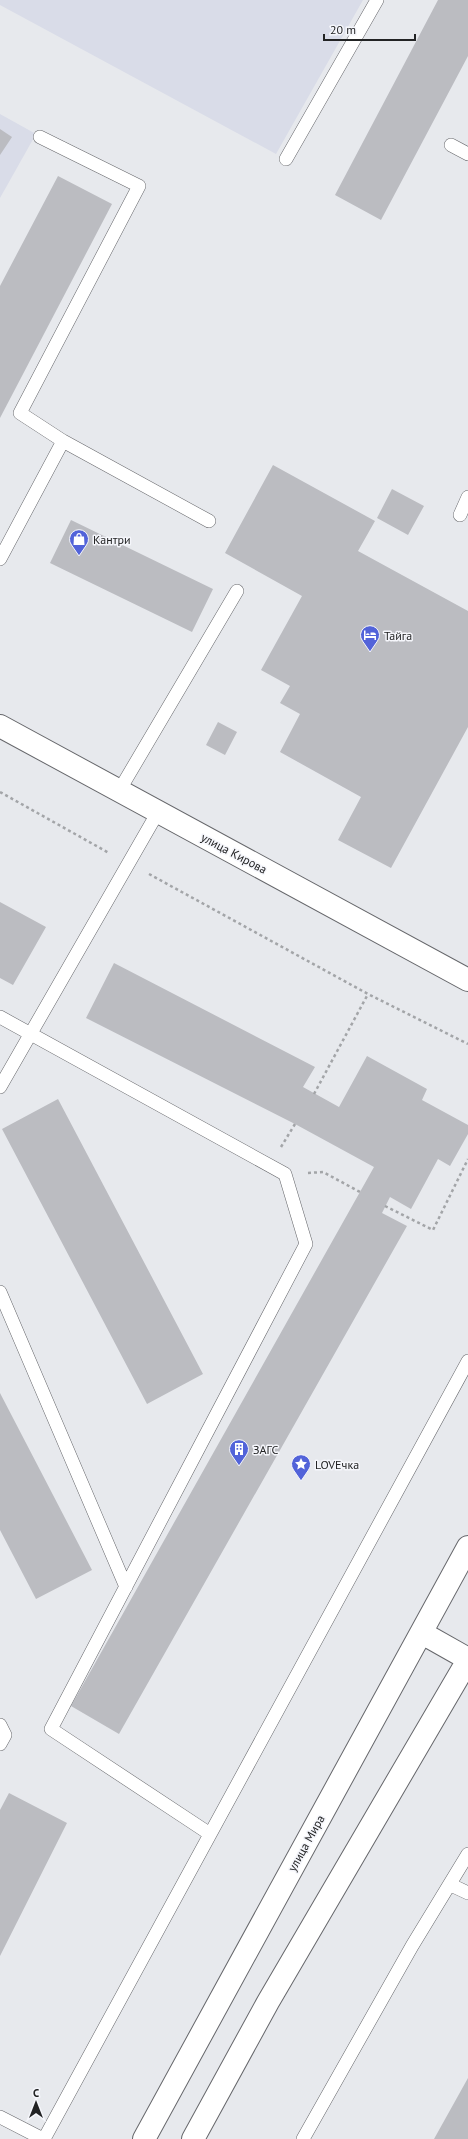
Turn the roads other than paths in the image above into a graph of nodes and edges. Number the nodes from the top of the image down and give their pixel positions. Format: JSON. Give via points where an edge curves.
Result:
{"nodes":[{"id":1,"x":377,"y":0,"type":"edge"},
{"id":2,"x":40,"y":137,"type":"dead end"},
{"id":3,"x":451,"y":145,"type":"dead end"},
{"id":4,"x":468,"y":154,"type":"edge"},
{"id":5,"x":286,"y":159,"type":"dead end"},
{"id":6,"x":63,"y":441,"type":"junction"},
{"id":7,"x":468,"y":497,"type":"edge"},
{"id":8,"x":460,"y":515,"type":"dead end"},
{"id":9,"x":209,"y":521,"type":"dead end"},
{"id":10,"x":0,"y":560,"type":"edge"},
{"id":11,"x":237,"y":591,"type":"dead end"},
{"id":12,"x":0,"y":726,"type":"edge"},
{"id":13,"x":119,"y":791,"type":"junction"},
{"id":14,"x":158,"y":812,"type":"junction"},
{"id":15,"x":468,"y":980,"type":"edge"},
{"id":16,"x":0,"y":1017,"type":"edge"},
{"id":17,"x":31,"y":1034,"type":"junction"},
{"id":18,"x":0,"y":1087,"type":"edge"},
{"id":19,"x":0,"y":1292,"type":"edge"},
{"id":20,"x":468,"y":1361,"type":"edge"},
{"id":21,"x":468,"y":1547,"type":"edge"},
{"id":22,"x":126,"y":1587,"type":"junction"},
{"id":23,"x":422,"y":1633,"type":"junction"},
{"id":24,"x":468,"y":1659,"type":"edge"},
{"id":25,"x":0,"y":1725,"type":"edge"},
{"id":26,"x":0,"y":1744,"type":"edge"},
{"id":27,"x":210,"y":1834,"type":"junction"},
{"id":28,"x":468,"y":1854,"type":"edge"},
{"id":29,"x":451,"y":1884,"type":"junction"},
{"id":30,"x":468,"y":1893,"type":"edge"},
{"id":31,"x":0,"y":2116,"type":"edge"},
{"id":32,"x":43,"y":2139,"type":"edge"},
{"id":33,"x":144,"y":2139,"type":"edge"},
{"id":34,"x":193,"y":2139,"type":"edge"},
{"id":35,"x":303,"y":2139,"type":"edge"}],
"edges":[{"from":1,"to":5,"type":"lane"},
{"from":2,"to":6,"type":"lane","via":[[139,186],[20,412]]},
{"from":3,"to":4,"type":"lane"},
{"from":6,"to":9,"type":"lane"},
{"from":6,"to":10,"type":"lane"},
{"from":7,"to":8,"type":"lane"},
{"from":11,"to":13,"type":"lane"},
{"from":12,"to":13,"type":"main road","name":"улица Кирова"},
{"from":13,"to":14,"type":"main road","name":"улица Кирова"},
{"from":14,"to":15,"type":"main road","name":"улица Кирова"},
{"from":14,"to":17,"type":"lane"},
{"from":16,"to":17,"type":"lane"},
{"from":17,"to":18,"type":"lane"},
{"from":17,"to":22,"type":"lane","via":[[285,1174],[306,1244]]},
{"from":19,"to":22,"type":"lane"},
{"from":20,"to":27,"type":"lane"},
{"from":21,"to":23,"type":"main road","name":"улица Мира"},
{"from":22,"to":27,"type":"lane","via":[[51,1729]]},
{"from":23,"to":24,"type":"main road"},
{"from":23,"to":33,"type":"main road","name":"улица Мира"},
{"from":24,"to":34,"type":"main road","via":[[268,2002]]},
{"from":25,"to":26,"type":"lane","via":[[5,1735]]},
{"from":27,"to":32,"type":"lane"},
{"from":28,"to":29,"type":"lane"},
{"from":29,"to":30,"type":"lane"},
{"from":29,"to":35,"type":"lane","via":[[412,1946]]},
{"from":31,"to":32,"type":"lane"}]}
